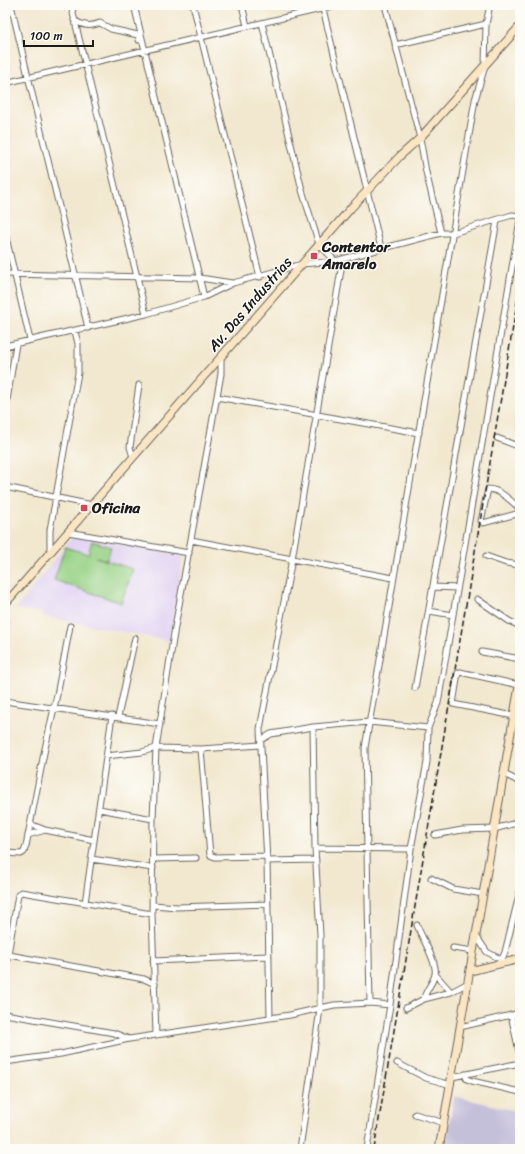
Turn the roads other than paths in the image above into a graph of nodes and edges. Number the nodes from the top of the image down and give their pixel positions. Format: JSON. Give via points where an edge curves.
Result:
{"nodes":[{"id":1,"x":11,"y":5,"type":"edge"},
{"id":2,"x":71,"y":5,"type":"edge"},
{"id":3,"x":134,"y":5,"type":"edge"},
{"id":4,"x":193,"y":5,"type":"edge"},
{"id":5,"x":242,"y":5,"type":"edge"},
{"id":6,"x":338,"y":5,"type":"edge"},
{"id":7,"x":385,"y":5,"type":"edge"},
{"id":8,"x":490,"y":5,"type":"edge"},
{"id":9,"x":323,"y":9,"type":"junction"},
{"id":10,"x":74,"y":20,"type":"junction"},
{"id":11,"x":262,"y":23,"type":"junction"},
{"id":12,"x":486,"y":24,"type":"junction"},
{"id":13,"x":247,"y":26,"type":"junction"},
{"id":14,"x":520,"y":26,"type":"edge"},
{"id":15,"x":201,"y":37,"type":"junction"},
{"id":16,"x":395,"y":46,"type":"junction"},
{"id":17,"x":145,"y":49,"type":"junction"},
{"id":18,"x":86,"y":66,"type":"junction"},
{"id":19,"x":485,"y":66,"type":"junction"},
{"id":20,"x":29,"y":78,"type":"junction"},
{"id":21,"x":5,"y":83,"type":"edge"},
{"id":22,"x":420,"y":138,"type":"junction"},
{"id":23,"x":367,"y":191,"type":"junction"},
{"id":24,"x":520,"y":216,"type":"edge"},
{"id":25,"x":520,"y":220,"type":"edge"},
{"id":26,"x":496,"y":221,"type":"junction"},
{"id":27,"x":5,"y":233,"type":"edge"},
{"id":28,"x":441,"y":233,"type":"junction"},
{"id":29,"x":453,"y":233,"type":"junction"},
{"id":30,"x":319,"y":244,"type":"junction"},
{"id":31,"x":381,"y":248,"type":"junction"},
{"id":32,"x":335,"y":261,"type":"junction"},
{"id":33,"x":302,"y":264,"type":"junction"},
{"id":34,"x":5,"y":274,"type":"edge"},
{"id":35,"x":14,"y":274,"type":"junction"},
{"id":36,"x":76,"y":276,"type":"junction"},
{"id":37,"x":137,"y":276,"type":"junction"},
{"id":38,"x":260,"y":277,"type":"junction"},
{"id":39,"x":200,"y":278,"type":"junction"},
{"id":40,"x":233,"y":283,"type":"junction"},
{"id":41,"x":204,"y":297,"type":"junction"},
{"id":42,"x":146,"y":314,"type":"junction"},
{"id":43,"x":88,"y":328,"type":"junction"},
{"id":44,"x":76,"y":331,"type":"junction"},
{"id":45,"x":30,"y":340,"type":"junction"},
{"id":46,"x":16,"y":344,"type":"junction"},
{"id":47,"x":5,"y":346,"type":"edge"},
{"id":48,"x":221,"y":356,"type":"junction"},
{"id":49,"x":138,"y":385,"type":"dead end"},
{"id":50,"x":217,"y":397,"type":"junction"},
{"id":51,"x":5,"y":413,"type":"edge"},
{"id":52,"x":316,"y":415,"type":"junction"},
{"id":53,"x":420,"y":433,"type":"junction"},
{"id":54,"x":497,"y":438,"type":"dead end"},
{"id":55,"x":520,"y":447,"type":"edge"},
{"id":56,"x":133,"y":457,"type":"junction"},
{"id":57,"x":5,"y":488,"type":"edge"},
{"id":58,"x":56,"y":497,"type":"junction"},
{"id":59,"x":92,"y":505,"type":"junction"},
{"id":60,"x":520,"y":509,"type":"edge"},
{"id":61,"x":520,"y":513,"type":"edge"},
{"id":62,"x":68,"y":532,"type":"junction"},
{"id":63,"x":191,"y":540,"type":"junction"},
{"id":64,"x":50,"y":552,"type":"junction"},
{"id":65,"x":189,"y":553,"type":"junction"},
{"id":66,"x":486,"y":556,"type":"dead end"},
{"id":67,"x":292,"y":558,"type":"junction"},
{"id":68,"x":520,"y":565,"type":"edge"},
{"id":69,"x":393,"y":578,"type":"junction"},
{"id":70,"x":433,"y":587,"type":"junction"},
{"id":71,"x":457,"y":588,"type":"junction"},
{"id":72,"x":476,"y":599,"type":"dead end"},
{"id":73,"x":5,"y":604,"type":"edge"},
{"id":74,"x":429,"y":611,"type":"junction"},
{"id":75,"x":452,"y":615,"type":"junction"},
{"id":76,"x":5,"y":617,"type":"edge"},
{"id":77,"x":70,"y":626,"type":"dead end"},
{"id":78,"x":520,"y":626,"type":"edge"},
{"id":79,"x":5,"y":636,"type":"edge"},
{"id":80,"x":135,"y":638,"type":"dead end"},
{"id":81,"x":482,"y":652,"type":"dead end"},
{"id":82,"x":520,"y":660,"type":"edge"},
{"id":83,"x":520,"y":682,"type":"edge"},
{"id":84,"x":415,"y":688,"type":"dead end"},
{"id":85,"x":5,"y":701,"type":"edge"},
{"id":86,"x":53,"y":709,"type":"junction"},
{"id":87,"x":112,"y":716,"type":"junction"},
{"id":88,"x":514,"y":716,"type":"junction"},
{"id":89,"x":118,"y":717,"type":"junction"},
{"id":90,"x":369,"y":722,"type":"junction"},
{"id":91,"x":160,"y":724,"type":"junction"},
{"id":92,"x":313,"y":727,"type":"junction"},
{"id":93,"x":428,"y":728,"type":"junction"},
{"id":94,"x":260,"y":729,"type":"junction"},
{"id":95,"x":271,"y":734,"type":"junction"},
{"id":96,"x":261,"y":743,"type":"junction"},
{"id":97,"x":156,"y":748,"type":"junction"},
{"id":98,"x":201,"y":749,"type":"junction"},
{"id":99,"x":106,"y":756,"type":"junction"},
{"id":100,"x":504,"y":774,"type":"junction"},
{"id":101,"x":520,"y":782,"type":"edge"},
{"id":102,"x":99,"y":809,"type":"junction"},
{"id":103,"x":153,"y":819,"type":"junction"},
{"id":104,"x":520,"y":822,"type":"edge"},
{"id":105,"x":30,"y":824,"type":"junction"},
{"id":106,"x":494,"y":829,"type":"junction"},
{"id":107,"x":45,"y":830,"type":"junction"},
{"id":108,"x":28,"y":835,"type":"junction"},
{"id":109,"x":435,"y":835,"type":"dead end"},
{"id":110,"x":94,"y":840,"type":"junction"},
{"id":111,"x":315,"y":848,"type":"junction"},
{"id":112,"x":367,"y":849,"type":"junction"},
{"id":113,"x":412,"y":849,"type":"junction"},
{"id":114,"x":5,"y":853,"type":"edge"},
{"id":115,"x":196,"y":858,"type":"dead end"},
{"id":116,"x":154,"y":859,"type":"junction"},
{"id":117,"x":267,"y":859,"type":"junction"},
{"id":118,"x":91,"y":860,"type":"junction"},
{"id":119,"x":316,"y":860,"type":"junction"},
{"id":120,"x":153,"y":868,"type":"junction"},
{"id":121,"x":431,"y":878,"type":"dead end"},
{"id":122,"x":520,"y":891,"type":"edge"},
{"id":123,"x":483,"y":894,"type":"junction"},
{"id":124,"x":85,"y":903,"type":"junction"},
{"id":125,"x":268,"y":904,"type":"junction"},
{"id":126,"x":153,"y":905,"type":"junction"},
{"id":127,"x":152,"y":914,"type":"junction"},
{"id":128,"x":417,"y":925,"type":"dead end"},
{"id":129,"x":476,"y":936,"type":"junction"},
{"id":130,"x":453,"y":948,"type":"dead end"},
{"id":131,"x":473,"y":951,"type":"junction"},
{"id":132,"x":9,"y":955,"type":"junction"},
{"id":133,"x":268,"y":956,"type":"junction"},
{"id":134,"x":520,"y":959,"type":"edge"},
{"id":135,"x":153,"y":961,"type":"junction"},
{"id":136,"x":501,"y":962,"type":"junction"},
{"id":137,"x":470,"y":970,"type":"junction"},
{"id":138,"x":5,"y":972,"type":"edge"},
{"id":139,"x":155,"y":974,"type":"junction"},
{"id":140,"x":435,"y":974,"type":"junction"},
{"id":141,"x":144,"y":979,"type":"junction"},
{"id":142,"x":468,"y":983,"type":"junction"},
{"id":143,"x":155,"y":984,"type":"junction"},
{"id":144,"x":450,"y":992,"type":"junction"},
{"id":145,"x":424,"y":999,"type":"junction"},
{"id":146,"x":370,"y":1003,"type":"junction"},
{"id":147,"x":390,"y":1005,"type":"junction"},
{"id":148,"x":406,"y":1008,"type":"dead end"},
{"id":149,"x":320,"y":1009,"type":"junction"},
{"id":150,"x":520,"y":1013,"type":"edge"},
{"id":151,"x":5,"y":1014,"type":"edge"},
{"id":152,"x":511,"y":1015,"type":"junction"},
{"id":153,"x":270,"y":1018,"type":"junction"},
{"id":154,"x":460,"y":1026,"type":"junction"},
{"id":155,"x":156,"y":1035,"type":"junction"},
{"id":156,"x":129,"y":1039,"type":"junction"},
{"id":157,"x":520,"y":1056,"type":"edge"},
{"id":158,"x":5,"y":1062,"type":"edge"},
{"id":159,"x":397,"y":1063,"type":"dead end"},
{"id":160,"x":520,"y":1064,"type":"edge"},
{"id":161,"x":464,"y":1074,"type":"junction"},
{"id":162,"x":452,"y":1077,"type":"junction"},
{"id":163,"x":451,"y":1086,"type":"junction"},
{"id":164,"x":520,"y":1092,"type":"edge"},
{"id":165,"x":415,"y":1114,"type":"dead end"},
{"id":166,"x":444,"y":1123,"type":"junction"},
{"id":167,"x":300,"y":1149,"type":"edge"},
{"id":168,"x":367,"y":1149,"type":"edge"},
{"id":169,"x":439,"y":1149,"type":"edge"}],
"edges":[{"from":1,"to":20,"type":"street"},
{"from":2,"to":10,"type":"street"},
{"from":3,"to":17,"type":"street"},
{"from":4,"to":15,"type":"street"},
{"from":5,"to":13,"type":"street"},
{"from":6,"to":9,"type":"street"},
{"from":7,"to":16,"type":"street"},
{"from":8,"to":12,"type":"street"},
{"from":9,"to":11,"type":"street"},
{"from":9,"to":23,"type":"street"},
{"from":10,"to":17,"type":"street","via":[[93,26],[100,23],[112,29],[138,35],[141,47]]},
{"from":10,"to":18,"type":"street"},
{"from":11,"to":13,"type":"street"},
{"from":11,"to":30,"type":"street","via":[[302,190]]},
{"from":12,"to":16,"type":"street"},
{"from":12,"to":19,"type":"street"},
{"from":13,"to":15,"type":"street"},
{"from":14,"to":19,"type":"main road","name":"Av. Das Industrias"},
{"from":15,"to":17,"type":"street"},
{"from":15,"to":38,"type":"street"},
{"from":16,"to":22,"type":"street"},
{"from":17,"to":18,"type":"street"},
{"from":17,"to":39,"type":"street"},
{"from":18,"to":20,"type":"street"},
{"from":18,"to":37,"type":"street"},
{"from":19,"to":22,"type":"main road","name":"Av. Das Industrias"},
{"from":19,"to":29,"type":"street","via":[[475,100]]},
{"from":20,"to":21,"type":"street"},
{"from":20,"to":36,"type":"street"},
{"from":22,"to":23,"type":"main road","name":"Av. Das Industrias"},
{"from":22,"to":28,"type":"street"},
{"from":23,"to":30,"type":"main road","name":"Av. Das Industrias"},
{"from":23,"to":31,"type":"street"},
{"from":24,"to":26,"type":"street","via":[[512,215]]},
{"from":25,"to":71,"type":"street"},
{"from":26,"to":29,"type":"street"},
{"from":26,"to":70,"type":"street"},
{"from":27,"to":35,"type":"street"},
{"from":28,"to":29,"type":"street"},
{"from":28,"to":31,"type":"street"},
{"from":29,"to":53,"type":"street"},
{"from":30,"to":32,"type":"street"},
{"from":30,"to":33,"type":"main road","name":"Av. Das Industrias"},
{"from":31,"to":32,"type":"street"},
{"from":32,"to":33,"type":"street"},
{"from":32,"to":52,"type":"street","via":[[341,270]]},
{"from":33,"to":38,"type":"street"},
{"from":33,"to":48,"type":"main road","name":"Av. Das Industrias"},
{"from":34,"to":35,"type":"street"},
{"from":35,"to":36,"type":"street"},
{"from":35,"to":45,"type":"street"},
{"from":36,"to":37,"type":"street"},
{"from":36,"to":43,"type":"street"},
{"from":37,"to":39,"type":"street"},
{"from":37,"to":42,"type":"street"},
{"from":38,"to":40,"type":"street"},
{"from":39,"to":40,"type":"street"},
{"from":39,"to":41,"type":"street"},
{"from":40,"to":41,"type":"street"},
{"from":41,"to":42,"type":"street"},
{"from":42,"to":43,"type":"street"},
{"from":43,"to":44,"type":"street"},
{"from":44,"to":45,"type":"street"},
{"from":44,"to":58,"type":"street","via":[[79,367]]},
{"from":45,"to":46,"type":"street"},
{"from":46,"to":47,"type":"street"},
{"from":46,"to":51,"type":"street"},
{"from":48,"to":50,"type":"street","via":[[223,363]]},
{"from":48,"to":56,"type":"main road","name":"Av. Das Industrias"},
{"from":49,"to":56,"type":"street","via":[[130,442]]},
{"from":50,"to":52,"type":"street"},
{"from":50,"to":63,"type":"street"},
{"from":52,"to":53,"type":"street"},
{"from":52,"to":67,"type":"street"},
{"from":53,"to":69,"type":"street"},
{"from":54,"to":55,"type":"street"},
{"from":56,"to":59,"type":"main road","name":"Av. Das Industrias"},
{"from":57,"to":58,"type":"street"},
{"from":58,"to":59,"type":"street"},
{"from":58,"to":64,"type":"street"},
{"from":59,"to":62,"type":"main road","name":"Av. Das Industrias"},
{"from":60,"to":61,"type":"street","via":[[506,496],[488,489],[481,521],[483,523]]},
{"from":62,"to":64,"type":"main road","name":"Av. Das Industrias"},
{"from":62,"to":65,"type":"street"},
{"from":63,"to":65,"type":"street"},
{"from":63,"to":67,"type":"street"},
{"from":64,"to":73,"type":"main road","name":"Av. Das Industrias"},
{"from":65,"to":91,"type":"street"},
{"from":66,"to":68,"type":"street"},
{"from":67,"to":69,"type":"street"},
{"from":67,"to":94,"type":"street"},
{"from":69,"to":90,"type":"street"},
{"from":70,"to":71,"type":"street"},
{"from":70,"to":74,"type":"street"},
{"from":71,"to":75,"type":"street"},
{"from":72,"to":78,"type":"street"},
{"from":74,"to":75,"type":"street"},
{"from":74,"to":84,"type":"street"},
{"from":75,"to":93,"type":"street","via":[[438,702]]},
{"from":76,"to":79,"type":"street"},
{"from":77,"to":86,"type":"street"},
{"from":80,"to":89,"type":"street"},
{"from":81,"to":82,"type":"street"},
{"from":83,"to":88,"type":"main road"},
{"from":83,"to":88,"type":"street","via":[[460,672],[456,680],[453,704]]},
{"from":85,"to":86,"type":"street"},
{"from":86,"to":87,"type":"street"},
{"from":86,"to":105,"type":"street"},
{"from":87,"to":89,"type":"street"},
{"from":87,"to":99,"type":"street"},
{"from":88,"to":100,"type":"main road"},
{"from":89,"to":91,"type":"street"},
{"from":90,"to":92,"type":"street"},
{"from":90,"to":93,"type":"street"},
{"from":90,"to":112,"type":"street","via":[[365,754]]},
{"from":91,"to":97,"type":"street"},
{"from":92,"to":95,"type":"street"},
{"from":92,"to":111,"type":"street"},
{"from":93,"to":113,"type":"street","via":[[427,762]]},
{"from":94,"to":95,"type":"street"},
{"from":94,"to":96,"type":"street"},
{"from":95,"to":96,"type":"street"},
{"from":96,"to":98,"type":"street"},
{"from":96,"to":117,"type":"street"},
{"from":97,"to":98,"type":"street"},
{"from":97,"to":99,"type":"street"},
{"from":97,"to":103,"type":"street"},
{"from":98,"to":117,"type":"street","via":[[209,854],[215,857]]},
{"from":99,"to":102,"type":"street"},
{"from":100,"to":101,"type":"street"},
{"from":100,"to":106,"type":"main road"},
{"from":102,"to":103,"type":"street"},
{"from":102,"to":110,"type":"street"},
{"from":103,"to":116,"type":"street"},
{"from":104,"to":106,"type":"street"},
{"from":105,"to":107,"type":"street"},
{"from":105,"to":108,"type":"street"},
{"from":106,"to":109,"type":"street","via":[[462,830]]},
{"from":106,"to":123,"type":"main road"},
{"from":107,"to":108,"type":"street"},
{"from":107,"to":110,"type":"street"},
{"from":108,"to":114,"type":"street","via":[[24,852]]},
{"from":110,"to":118,"type":"street"},
{"from":111,"to":112,"type":"street"},
{"from":111,"to":119,"type":"street"},
{"from":112,"to":113,"type":"street"},
{"from":112,"to":146,"type":"street"},
{"from":113,"to":147,"type":"street"},
{"from":115,"to":116,"type":"street"},
{"from":116,"to":120,"type":"street"},
{"from":117,"to":119,"type":"street"},
{"from":117,"to":125,"type":"street"},
{"from":118,"to":120,"type":"street"},
{"from":118,"to":124,"type":"street"},
{"from":119,"to":149,"type":"street"},
{"from":120,"to":126,"type":"street"},
{"from":121,"to":123,"type":"street","via":[[453,889]]},
{"from":122,"to":136,"type":"street"},
{"from":123,"to":129,"type":"main road"},
{"from":124,"to":127,"type":"street"},
{"from":124,"to":132,"type":"street","via":[[19,893]]},
{"from":125,"to":126,"type":"street","via":[[177,907]]},
{"from":125,"to":133,"type":"street"},
{"from":126,"to":127,"type":"street"},
{"from":127,"to":135,"type":"street"},
{"from":128,"to":140,"type":"street","via":[[434,962]]},
{"from":129,"to":131,"type":"main road"},
{"from":129,"to":136,"type":"street","via":[[487,952]]},
{"from":130,"to":131,"type":"street"},
{"from":131,"to":137,"type":"main road"},
{"from":132,"to":138,"type":"street"},
{"from":132,"to":141,"type":"street"},
{"from":133,"to":135,"type":"street"},
{"from":133,"to":153,"type":"street"},
{"from":134,"to":136,"type":"main road"},
{"from":135,"to":139,"type":"street"},
{"from":136,"to":137,"type":"main road"},
{"from":137,"to":142,"type":"main road"},
{"from":139,"to":141,"type":"street"},
{"from":139,"to":143,"type":"street"},
{"from":140,"to":144,"type":"street"},
{"from":140,"to":145,"type":"street"},
{"from":141,"to":143,"type":"street"},
{"from":142,"to":144,"type":"street"},
{"from":142,"to":154,"type":"main road"},
{"from":143,"to":155,"type":"street"},
{"from":144,"to":145,"type":"street"},
{"from":145,"to":148,"type":"street"},
{"from":146,"to":147,"type":"street"},
{"from":146,"to":149,"type":"street","via":[[349,1003]]},
{"from":147,"to":168,"type":"street"},
{"from":149,"to":153,"type":"street"},
{"from":149,"to":167,"type":"street"},
{"from":150,"to":152,"type":"street"},
{"from":151,"to":156,"type":"street","via":[[114,1032]]},
{"from":152,"to":154,"type":"street"},
{"from":152,"to":157,"type":"street"},
{"from":153,"to":155,"type":"street"},
{"from":154,"to":162,"type":"main road"},
{"from":155,"to":156,"type":"street"},
{"from":156,"to":158,"type":"street","via":[[60,1054]]},
{"from":159,"to":163,"type":"street","via":[[426,1078]]},
{"from":160,"to":161,"type":"street"},
{"from":161,"to":162,"type":"street"},
{"from":161,"to":164,"type":"street","via":[[472,1082]]},
{"from":162,"to":163,"type":"main road"},
{"from":163,"to":166,"type":"main road"},
{"from":165,"to":166,"type":"street"},
{"from":166,"to":169,"type":"main road"}]}
